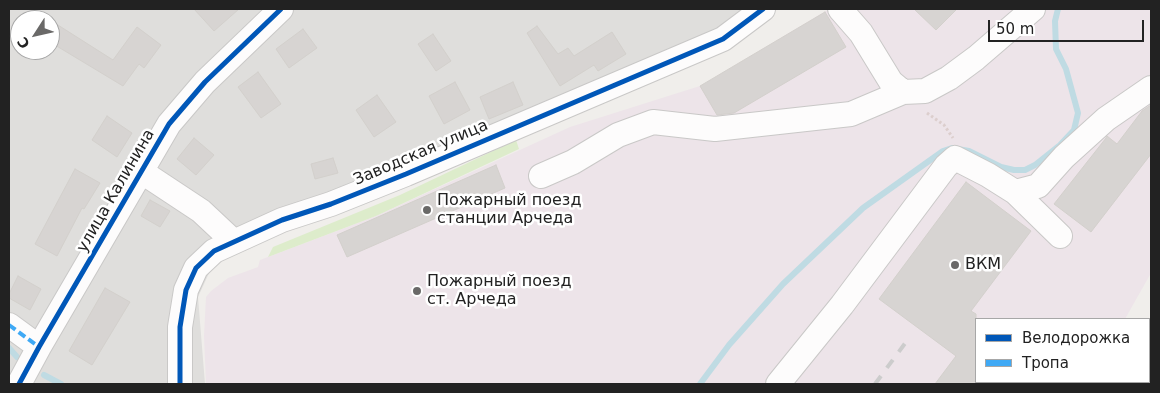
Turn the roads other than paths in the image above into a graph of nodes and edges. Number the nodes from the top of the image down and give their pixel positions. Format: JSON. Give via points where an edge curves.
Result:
{"nodes":[{"id":1,"x":281,"y":9,"type":"edge"},
{"id":2,"x":763,"y":9,"type":"edge"},
{"id":3,"x":840,"y":9,"type":"edge"},
{"id":4,"x":1033,"y":9,"type":"edge"},
{"id":5,"x":1151,"y":88,"type":"edge"},
{"id":6,"x":903,"y":92,"type":"junction"},
{"id":7,"x":142,"y":172,"type":"junction"},
{"id":8,"x":541,"y":176,"type":"dead end"},
{"id":9,"x":1015,"y":192,"type":"junction"},
{"id":10,"x":1060,"y":236,"type":"dead end"},
{"id":11,"x":233,"y":241,"type":"junction"},
{"id":12,"x":9,"y":325,"type":"edge"},
{"id":13,"x":39,"y":346,"type":"junction"},
{"id":14,"x":19,"y":384,"type":"edge"},
{"id":15,"x":180,"y":384,"type":"edge"},
{"id":16,"x":778,"y":384,"type":"edge"}],
"edges":[{"from":1,"to":7,"type":"street","name":"улица Калинина","via":[[205,82],[170,124]]},
{"from":2,"to":11,"type":"street","name":"Заводская улица","via":[[723,39],[406,174]]},
{"from":3,"to":6,"type":"street","via":[[861,33],[891,82]]},
{"from":4,"to":6,"type":"street","via":[[949,78],[925,91]]},
{"from":5,"to":9,"type":"street","via":[[1106,119],[1038,186]]},
{"from":6,"to":8,"type":"street","via":[[851,114],[715,129],[653,122],[618,135],[573,162]]},
{"from":7,"to":11,"type":"street","via":[[201,211]]},
{"from":7,"to":13,"type":"street","name":"улица Калинина"},
{"from":9,"to":10,"type":"street"},
{"from":9,"to":16,"type":"street","via":[[955,158]]},
{"from":11,"to":15,"type":"street","name":"Заводская улица","via":[[214,250],[196,268],[186,290],[180,327]]},
{"from":12,"to":13,"type":"street"},
{"from":13,"to":14,"type":"street","name":"улица Калинина"}]}
